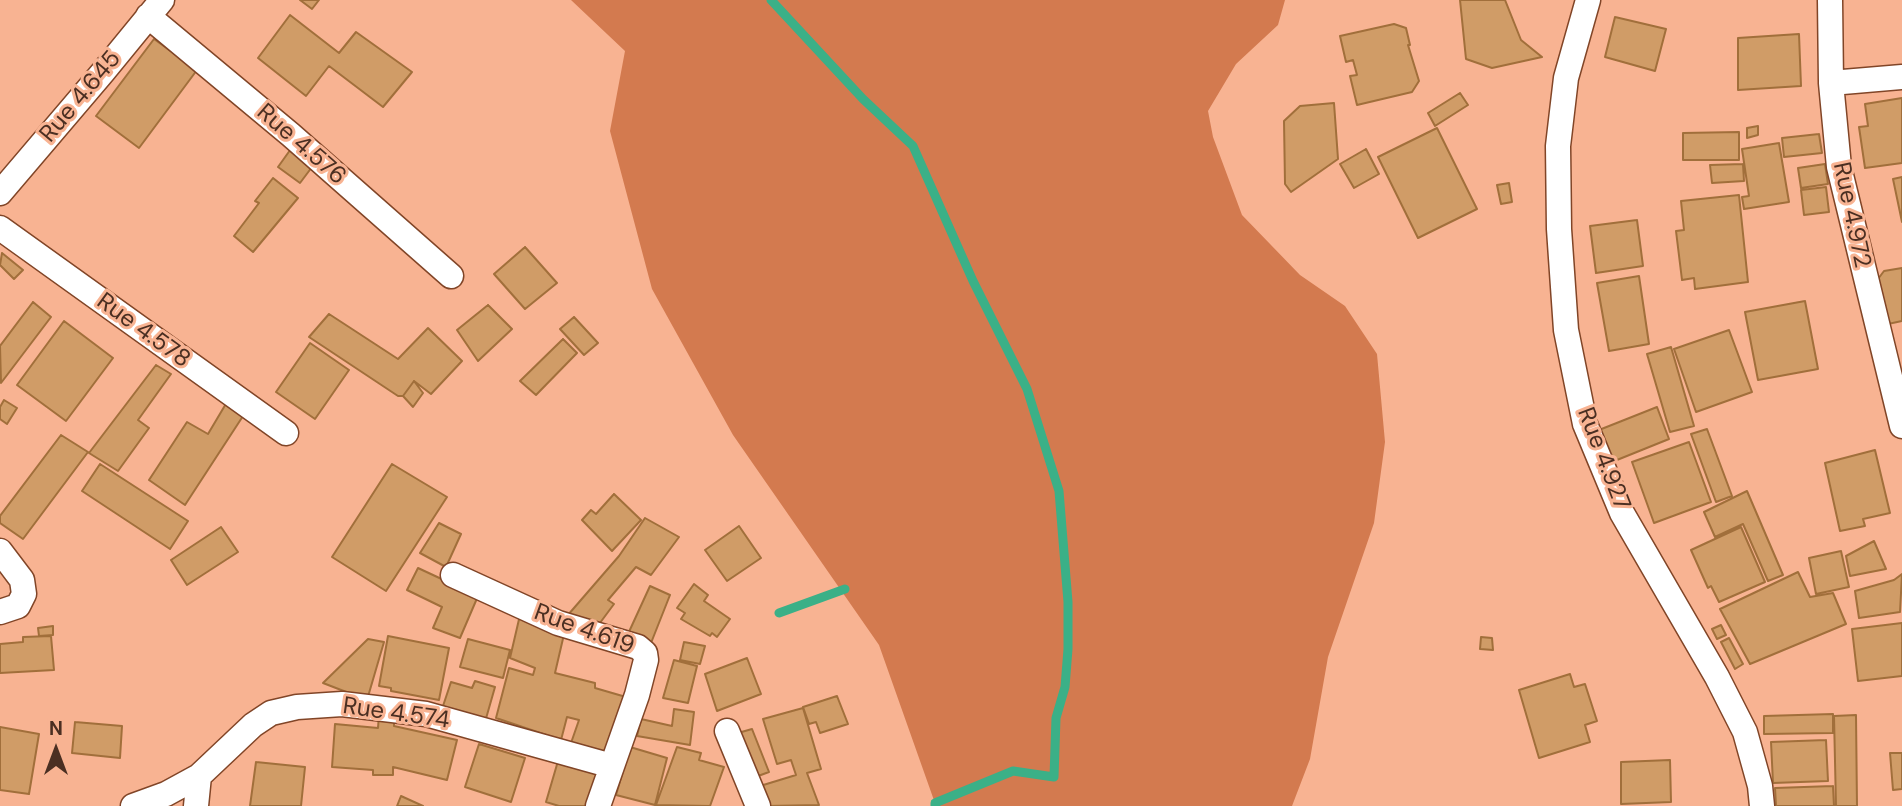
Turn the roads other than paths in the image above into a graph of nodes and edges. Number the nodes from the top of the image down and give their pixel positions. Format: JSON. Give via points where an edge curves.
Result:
{"nodes":[{"id":1,"x":1588,"y":0,"type":"edge"},
{"id":2,"x":1830,"y":0,"type":"edge"},
{"id":3,"x":155,"y":8,"type":"edge"},
{"id":4,"x":1902,"y":77,"type":"edge"},
{"id":5,"x":1830,"y":83,"type":"junction"},
{"id":6,"x":0,"y":193,"type":"edge"},
{"id":7,"x":0,"y":228,"type":"edge"},
{"id":8,"x":451,"y":276,"type":"dead end"},
{"id":9,"x":1902,"y":426,"type":"edge"},
{"id":10,"x":286,"y":433,"type":"dead end"},
{"id":11,"x":0,"y":551,"type":"edge"},
{"id":12,"x":453,"y":575,"type":"dead end"},
{"id":13,"x":0,"y":612,"type":"edge"},
{"id":14,"x":727,"y":731,"type":"dead end"},
{"id":15,"x":612,"y":766,"type":"junction"},
{"id":16,"x":199,"y":776,"type":"junction"},
{"id":17,"x":133,"y":806,"type":"edge"},
{"id":18,"x":196,"y":806,"type":"edge"},
{"id":19,"x":598,"y":806,"type":"edge"},
{"id":20,"x":758,"y":806,"type":"edge"},
{"id":21,"x":1762,"y":806,"type":"edge"}],
"edges":[{"from":1,"to":21,"type":"street","name":"Rue 4.927","via":[[1566,78],[1558,146],[1566,330],[1585,424],[1622,513],[1745,732]]},
{"from":2,"to":5,"type":"street","name":"Rue 4.972"},
{"from":3,"to":6,"type":"street","name":"Rue 4.645"},
{"from":3,"to":8,"type":"street","name":"Rue 4.576"},
{"from":4,"to":5,"type":"street"},
{"from":5,"to":9,"type":"street","name":"Rue 4.972","via":[[1839,167]]},
{"from":7,"to":10,"type":"street","name":"Rue 4.578"},
{"from":11,"to":13,"type":"street","via":[[22,580],[24,594],[18,606]]},
{"from":12,"to":15,"type":"street","name":"Rue 4.619","via":[[558,623],[645,653],[637,695]]},
{"from":14,"to":20,"type":"street"},
{"from":15,"to":16,"type":"street","name":"Rue 4.574","via":[[426,714],[342,704],[271,713]]},
{"from":15,"to":19,"type":"street","name":"Rue 4.619"},
{"from":16,"to":17,"type":"street","name":"Rue 4.574"},
{"from":16,"to":18,"type":"street"}]}
